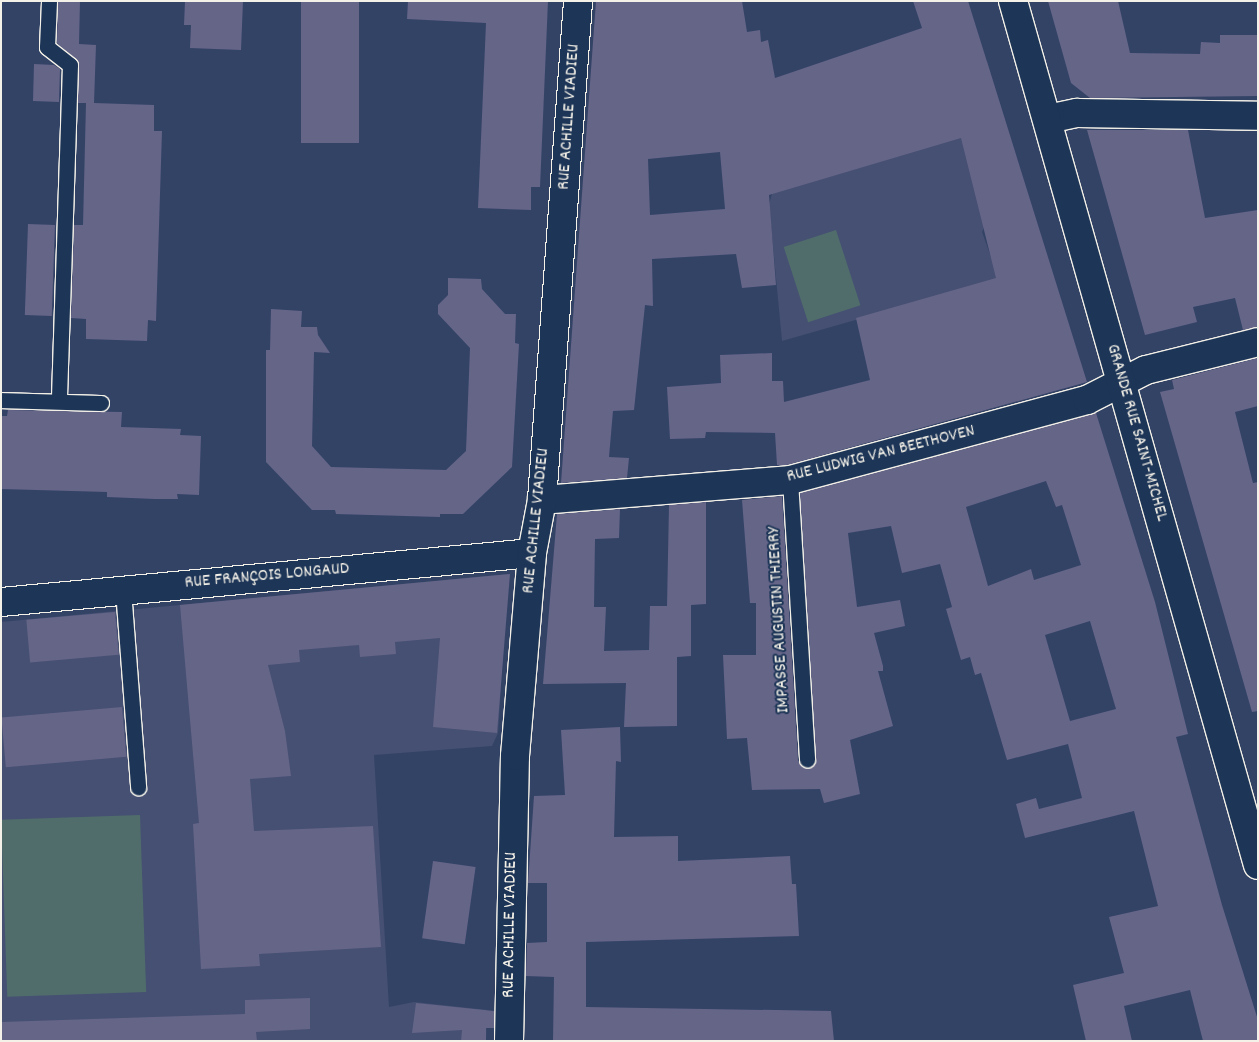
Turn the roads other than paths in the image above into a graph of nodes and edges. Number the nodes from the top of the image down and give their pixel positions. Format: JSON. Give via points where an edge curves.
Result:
{"nodes":[{"id":1,"x":49,"y":1,"type":"edge"},
{"id":2,"x":578,"y":1,"type":"edge"},
{"id":3,"x":1013,"y":1,"type":"edge"},
{"id":4,"x":1258,"y":116,"type":"edge"},
{"id":5,"x":1048,"y":119,"type":"junction"},
{"id":6,"x":1258,"y":342,"type":"edge"},
{"id":7,"x":1122,"y":380,"type":"junction"},
{"id":8,"x":1,"y":400,"type":"edge"},
{"id":9,"x":59,"y":401,"type":"junction"},
{"id":10,"x":101,"y":402,"type":"dead end"},
{"id":11,"x":790,"y":480,"type":"junction"},
{"id":12,"x":542,"y":500,"type":"junction"},
{"id":13,"x":532,"y":553,"type":"junction"},
{"id":14,"x":123,"y":590,"type":"junction"},
{"id":15,"x":1,"y":602,"type":"edge"},
{"id":16,"x":807,"y":758,"type":"dead end"},
{"id":17,"x":138,"y":787,"type":"dead end"},
{"id":18,"x":1258,"y":865,"type":"edge"},
{"id":19,"x":509,"y":1041,"type":"edge"}],
"edges":[{"from":1,"to":9,"type":"lane","via":[[47,47],[70,65]]},
{"from":2,"to":12,"type":"street","name":"RUE ACHILLE VIADIEU"},
{"from":3,"to":5,"type":"street","name":"GRANDE RUE SAINT-MICHEL"},
{"from":4,"to":5,"type":"street","via":[[1077,113]]},
{"from":5,"to":7,"type":"street","name":"GRANDE RUE SAINT-MICHEL"},
{"from":6,"to":7,"type":"street","name":"RUE LUDWIG VAN BEETHOVEN","via":[[1146,370]]},
{"from":7,"to":11,"type":"street","name":"RUE LUDWIG VAN BEETHOVEN","via":[[1087,400]]},
{"from":7,"to":18,"type":"street","name":"GRANDE RUE SAINT-MICHEL"},
{"from":8,"to":9,"type":"lane"},
{"from":9,"to":10,"type":"lane"},
{"from":11,"to":12,"type":"street","name":"RUE LUDWIG VAN BEETHOVEN"},
{"from":11,"to":16,"type":"lane","name":"IMPASSE AUGUSTIN THIERRY"},
{"from":12,"to":13,"type":"street","name":"RUE ACHILLE VIADIEU"},
{"from":13,"to":14,"type":"street","name":"RUE FRANÇOIS LONGAUD"},
{"from":13,"to":19,"type":"street","name":"RUE ACHILLE VIADIEU","via":[[515,756]]},
{"from":14,"to":15,"type":"street","name":"RUE FRANÇOIS LONGAUD"},
{"from":14,"to":17,"type":"lane"}]}
